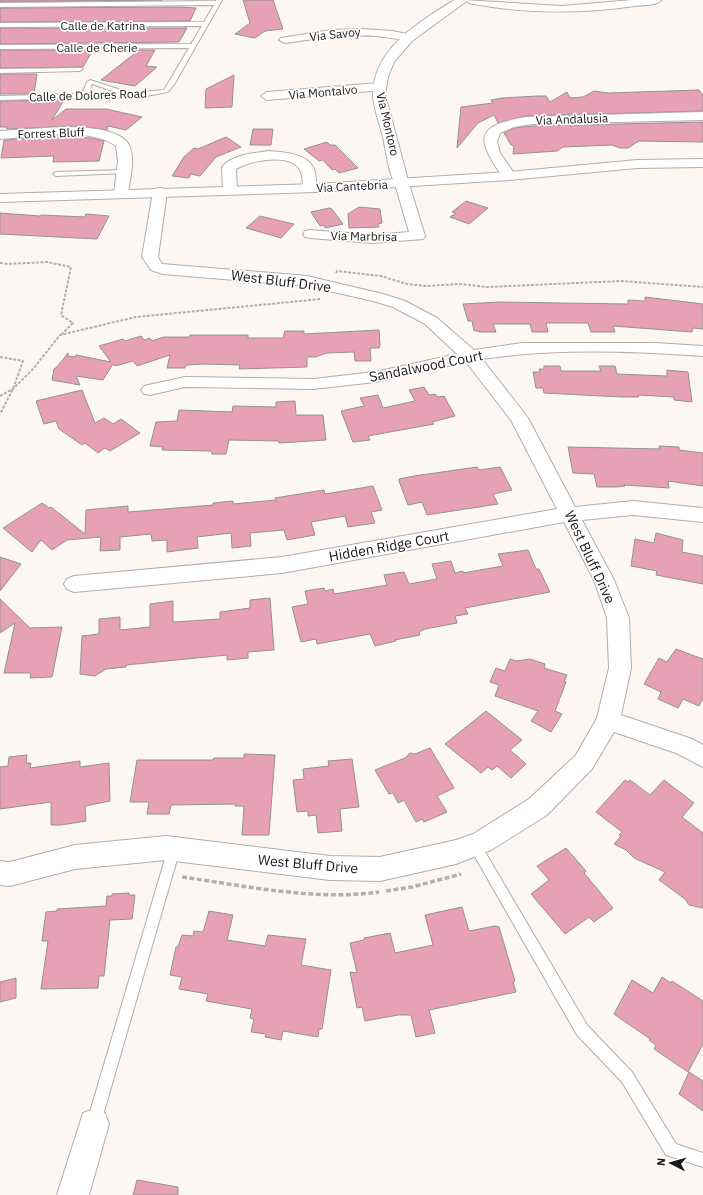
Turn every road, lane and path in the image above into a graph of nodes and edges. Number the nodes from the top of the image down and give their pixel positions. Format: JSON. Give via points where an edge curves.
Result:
{"nodes":[{"id":1,"x":462,"y":0,"type":"edge"},
{"id":2,"x":469,"y":0,"type":"edge"},
{"id":3,"x":656,"y":0,"type":"edge"},
{"id":4,"x":218,"y":2,"type":"edge"},
{"id":5,"x":0,"y":5,"type":"edge"},
{"id":6,"x":205,"y":24,"type":"junction"},
{"id":7,"x":0,"y":25,"type":"edge"},
{"id":8,"x":408,"y":37,"type":"junction"},
{"id":9,"x":285,"y":40,"type":"dead end"},
{"id":10,"x":193,"y":46,"type":"junction"},
{"id":11,"x":0,"y":47,"type":"edge"},
{"id":12,"x":80,"y":68,"type":"dead end"},
{"id":13,"x":0,"y":71,"type":"edge"},
{"id":14,"x":379,"y":87,"type":"junction"},
{"id":15,"x":132,"y":95,"type":"junction"},
{"id":16,"x":84,"y":96,"type":"junction"},
{"id":17,"x":266,"y":96,"type":"dead end"},
{"id":18,"x":0,"y":98,"type":"edge"},
{"id":19,"x":703,"y":116,"type":"edge"},
{"id":20,"x":0,"y":135,"type":"edge"},
{"id":21,"x":703,"y":163,"type":"edge"},
{"id":22,"x":124,"y":172,"type":"junction"},
{"id":23,"x":56,"y":174,"type":"dead end"},
{"id":24,"x":509,"y":176,"type":"junction"},
{"id":25,"x":402,"y":184,"type":"junction"},
{"id":26,"x":310,"y":188,"type":"junction"},
{"id":27,"x":230,"y":190,"type":"junction"},
{"id":28,"x":160,"y":192,"type":"junction"},
{"id":29,"x":120,"y":193,"type":"junction"},
{"id":30,"x":0,"y":198,"type":"edge"},
{"id":31,"x":310,"y":234,"type":"dead end"},
{"id":32,"x":418,"y":236,"type":"joint"},
{"id":33,"x":0,"y":263,"type":"edge"},
{"id":34,"x":330,"y":286,"type":"junction"},
{"id":35,"x":703,"y":287,"type":"edge"},
{"id":36,"x":60,"y":335,"type":"junction"},
{"id":37,"x":703,"y":351,"type":"edge"},
{"id":38,"x":470,"y":356,"type":"junction"},
{"id":39,"x":0,"y":357,"type":"edge"},
{"id":40,"x":13,"y":389,"type":"junction"},
{"id":41,"x":150,"y":390,"type":"dead end"},
{"id":42,"x":0,"y":396,"type":"edge"},
{"id":43,"x":0,"y":414,"type":"edge"},
{"id":44,"x":570,"y":514,"type":"junction"},
{"id":45,"x":703,"y":515,"type":"edge"},
{"id":46,"x":74,"y":584,"type":"dead end"},
{"id":47,"x":608,"y":720,"type":"junction"},
{"id":48,"x":703,"y":757,"type":"edge"},
{"id":49,"x":474,"y":844,"type":"junction"},
{"id":50,"x":174,"y":849,"type":"junction"},
{"id":51,"x":0,"y":874,"type":"edge"},
{"id":52,"x":94,"y":1124,"type":"joint"},
{"id":53,"x":703,"y":1160,"type":"edge"},
{"id":54,"x":73,"y":1195,"type":"edge"}],
"edges":[{"from":1,"to":8,"type":"main road","name":"Via Montoro"},
{"from":2,"to":3,"type":"street","via":[[537,10]]},
{"from":4,"to":5,"type":"lane"},
{"from":4,"to":6,"type":"lane","name":"Calle de Dolores Road"},
{"from":6,"to":7,"type":"lane","name":"Calle de Katrina"},
{"from":6,"to":10,"type":"lane","name":"Calle de Dolores Road"},
{"from":8,"to":9,"type":"street","name":"Via Savoy","via":[[360,31]]},
{"from":8,"to":14,"type":"main road","name":"Via Montoro","via":[[387,61]]},
{"from":10,"to":11,"type":"lane","name":"Calle de Cherie"},
{"from":10,"to":15,"type":"lane","name":"Calle de Dolores Road","via":[[166,91]]},
{"from":12,"to":13,"type":"lane"},
{"from":14,"to":17,"type":"street","name":"Via Montalvo"},
{"from":14,"to":25,"type":"main road","name":"Via Montoro"},
{"from":15,"to":16,"type":"lane","name":"Calle de Dolores Road"},
{"from":15,"to":16,"type":"lane","via":[[90,82]]},
{"from":16,"to":18,"type":"lane","name":"Calle de Dolores Road"},
{"from":19,"to":24,"type":"street","name":"Via Andalusia","via":[[532,120],[511,123],[491,135],[490,142],[492,150]]},
{"from":20,"to":22,"type":"street","name":"Forrest Bluff","via":[[78,131],[111,136],[124,148]]},
{"from":21,"to":24,"type":"main road","name":"Via Cantebria","via":[[637,164]]},
{"from":22,"to":23,"type":"lane"},
{"from":22,"to":29,"type":"street","name":"Forrest Bluff"},
{"from":24,"to":25,"type":"main road","name":"Via Cantebria"},
{"from":25,"to":26,"type":"main road","name":"Via Cantebria"},
{"from":25,"to":32,"type":"street","name":"Via Montoro"},
{"from":26,"to":27,"type":"main road","name":"Via Cantebria"},
{"from":26,"to":27,"type":"street","via":[[307,168],[290,157],[273,156],[238,160],[229,167]]},
{"from":27,"to":28,"type":"main road","name":"Via Cantebria"},
{"from":28,"to":29,"type":"main road","name":"Via Cantebria"},
{"from":28,"to":34,"type":"street","name":"West Bluff Drive","via":[[150,257],[156,267],[307,281]]},
{"from":29,"to":30,"type":"main road","name":"Via Cantebria"},
{"from":31,"to":32,"type":"street","name":"Via Marbrisa","via":[[373,239]]},
{"from":33,"to":36,"type":"path","via":[[5,265],[58,262],[71,267],[61,315],[73,322]]},
{"from":34,"to":35,"type":"path","via":[[337,271],[381,276],[407,284],[426,286],[459,284],[487,288],[622,281]]},
{"from":34,"to":36,"type":"path","via":[[326,299],[136,318]]},
{"from":34,"to":38,"type":"street","name":"West Bluff Drive","via":[[399,304],[431,321]]},
{"from":36,"to":40,"type":"path"},
{"from":37,"to":38,"type":"street","name":"Sandalwood Court","via":[[655,348],[522,348]]},
{"from":38,"to":41,"type":"street","name":"Sandalwood Court","via":[[375,377],[321,383],[185,382]]},
{"from":38,"to":44,"type":"street","name":"West Bluff Drive","via":[[520,418]]},
{"from":39,"to":40,"type":"path","via":[[23,361]]},
{"from":40,"to":42,"type":"path"},
{"from":40,"to":43,"type":"path"},
{"from":44,"to":45,"type":"street","name":"Hidden Ridge Court","via":[[633,508]]},
{"from":44,"to":46,"type":"street","name":"Hidden Ridge Court","via":[[282,565]]},
{"from":44,"to":47,"type":"street","name":"West Bluff Drive","via":[[604,580],[618,618],[620,668]]},
{"from":47,"to":48,"type":"street","via":[[684,746]]},
{"from":47,"to":49,"type":"street","name":"West Bluff Drive","via":[[584,762],[538,807],[482,842]]},
{"from":49,"to":50,"type":"street","name":"West Bluff Drive","via":[[456,852],[380,869],[330,868]]},
{"from":49,"to":53,"type":"lane","via":[[582,1030],[627,1077],[671,1150]]},
{"from":50,"to":51,"type":"street","name":"West Bluff Drive","via":[[75,857],[10,874]]},
{"from":50,"to":52,"type":"lane"},
{"from":52,"to":54,"type":"street"}]}
